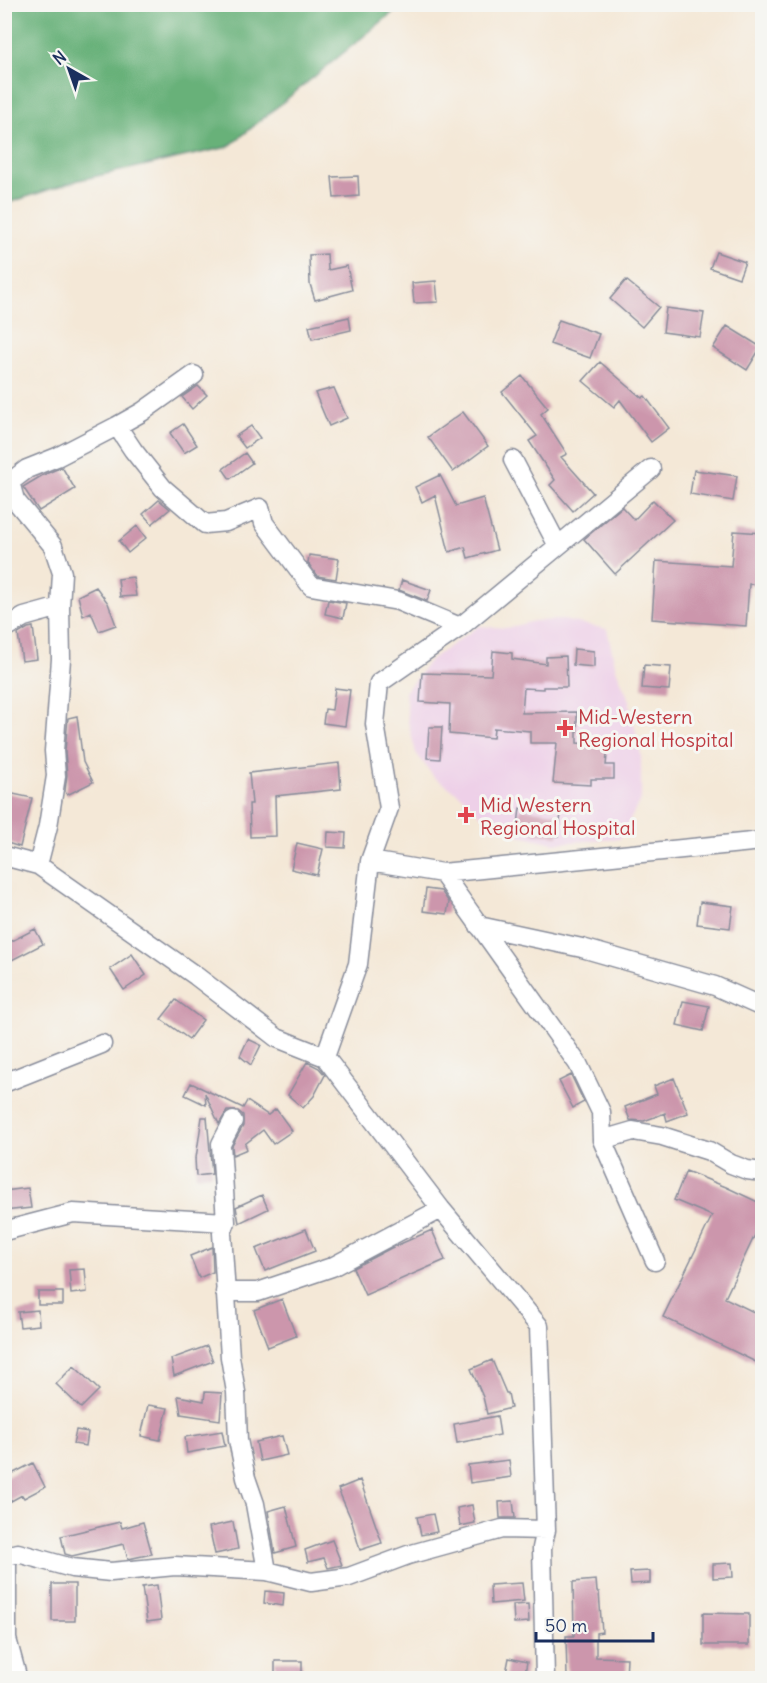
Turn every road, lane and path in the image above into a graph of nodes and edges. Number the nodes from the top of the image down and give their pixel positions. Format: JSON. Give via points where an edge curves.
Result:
{"nodes":[{"id":1,"x":194,"y":375,"type":"dead end"},
{"id":2,"x":117,"y":426,"type":"junction"},
{"id":3,"x":513,"y":460,"type":"dead end"},
{"id":4,"x":651,"y":469,"type":"dead end"},
{"id":5,"x":558,"y":546,"type":"junction"},
{"id":6,"x":60,"y":607,"type":"junction"},
{"id":7,"x":460,"y":627,"type":"junction"},
{"id":8,"x":4,"y":628,"type":"edge"},
{"id":9,"x":762,"y":841,"type":"edge"},
{"id":10,"x":4,"y":856,"type":"edge"},
{"id":11,"x":370,"y":861,"type":"junction"},
{"id":12,"x":38,"y":865,"type":"junction"},
{"id":13,"x":442,"y":873,"type":"junction"},
{"id":14,"x":479,"y":926,"type":"junction"},
{"id":15,"x":762,"y":1007,"type":"edge"},
{"id":16,"x":102,"y":1044,"type":"dead end"},
{"id":17,"x":325,"y":1057,"type":"junction"},
{"id":18,"x":4,"y":1083,"type":"edge"},
{"id":19,"x":233,"y":1121,"type":"dead end"},
{"id":20,"x":602,"y":1140,"type":"junction"},
{"id":21,"x":762,"y":1172,"type":"edge"},
{"id":22,"x":441,"y":1209,"type":"junction"},
{"id":23,"x":226,"y":1222,"type":"junction"},
{"id":24,"x":4,"y":1231,"type":"edge"},
{"id":25,"x":655,"y":1261,"type":"dead end"},
{"id":26,"x":225,"y":1292,"type":"junction"},
{"id":27,"x":546,"y":1530,"type":"junction"},
{"id":28,"x":6,"y":1557,"type":"edge"},
{"id":29,"x":267,"y":1571,"type":"junction"},
{"id":30,"x":16,"y":1678,"type":"edge"},
{"id":31,"x":545,"y":1678,"type":"edge"}],
"edges":[{"from":1,"to":2,"type":"street"},
{"from":2,"to":6,"type":"street","via":[[27,469],[10,482],[15,500],[53,546],[62,573]]},
{"from":2,"to":7,"type":"street","via":[[163,488],[205,524],[226,522],[260,508],[264,523],[311,586],[398,602]]},
{"from":3,"to":5,"type":"street"},
{"from":4,"to":5,"type":"street"},
{"from":5,"to":7,"type":"street"},
{"from":6,"to":8,"type":"street","via":[[24,617]]},
{"from":6,"to":12,"type":"street","via":[[56,776]]},
{"from":7,"to":11,"type":"street","via":[[379,683],[375,724],[389,808]]},
{"from":9,"to":13,"type":"street"},
{"from":10,"to":12,"type":"street"},
{"from":11,"to":13,"type":"street"},
{"from":11,"to":17,"type":"street","via":[[358,964]]},
{"from":12,"to":17,"type":"street","via":[[277,1038]]},
{"from":13,"to":14,"type":"street"},
{"from":14,"to":15,"type":"street","via":[[582,948],[715,986]]},
{"from":14,"to":20,"type":"street","via":[[578,1064],[602,1112]]},
{"from":16,"to":18,"type":"street"},
{"from":17,"to":22,"type":"street"},
{"from":19,"to":23,"type":"street","via":[[221,1144]]},
{"from":20,"to":21,"type":"street","via":[[633,1131],[662,1136],[709,1151],[747,1170]]},
{"from":20,"to":25,"type":"street"},
{"from":22,"to":26,"type":"street","via":[[332,1267],[258,1292]]},
{"from":22,"to":27,"type":"street","via":[[539,1326]]},
{"from":23,"to":24,"type":"street","via":[[73,1214]]},
{"from":23,"to":26,"type":"street","via":[[222,1233]]},
{"from":26,"to":29,"type":"street","via":[[238,1440]]},
{"from":27,"to":29,"type":"street","via":[[502,1529],[408,1555],[350,1577],[311,1582]]},
{"from":27,"to":31,"type":"street","via":[[542,1548]]},
{"from":28,"to":29,"type":"street","via":[[18,1553],[72,1568],[111,1572],[175,1566]]},
{"from":28,"to":30,"type":"street","via":[[8,1639]]}]}
